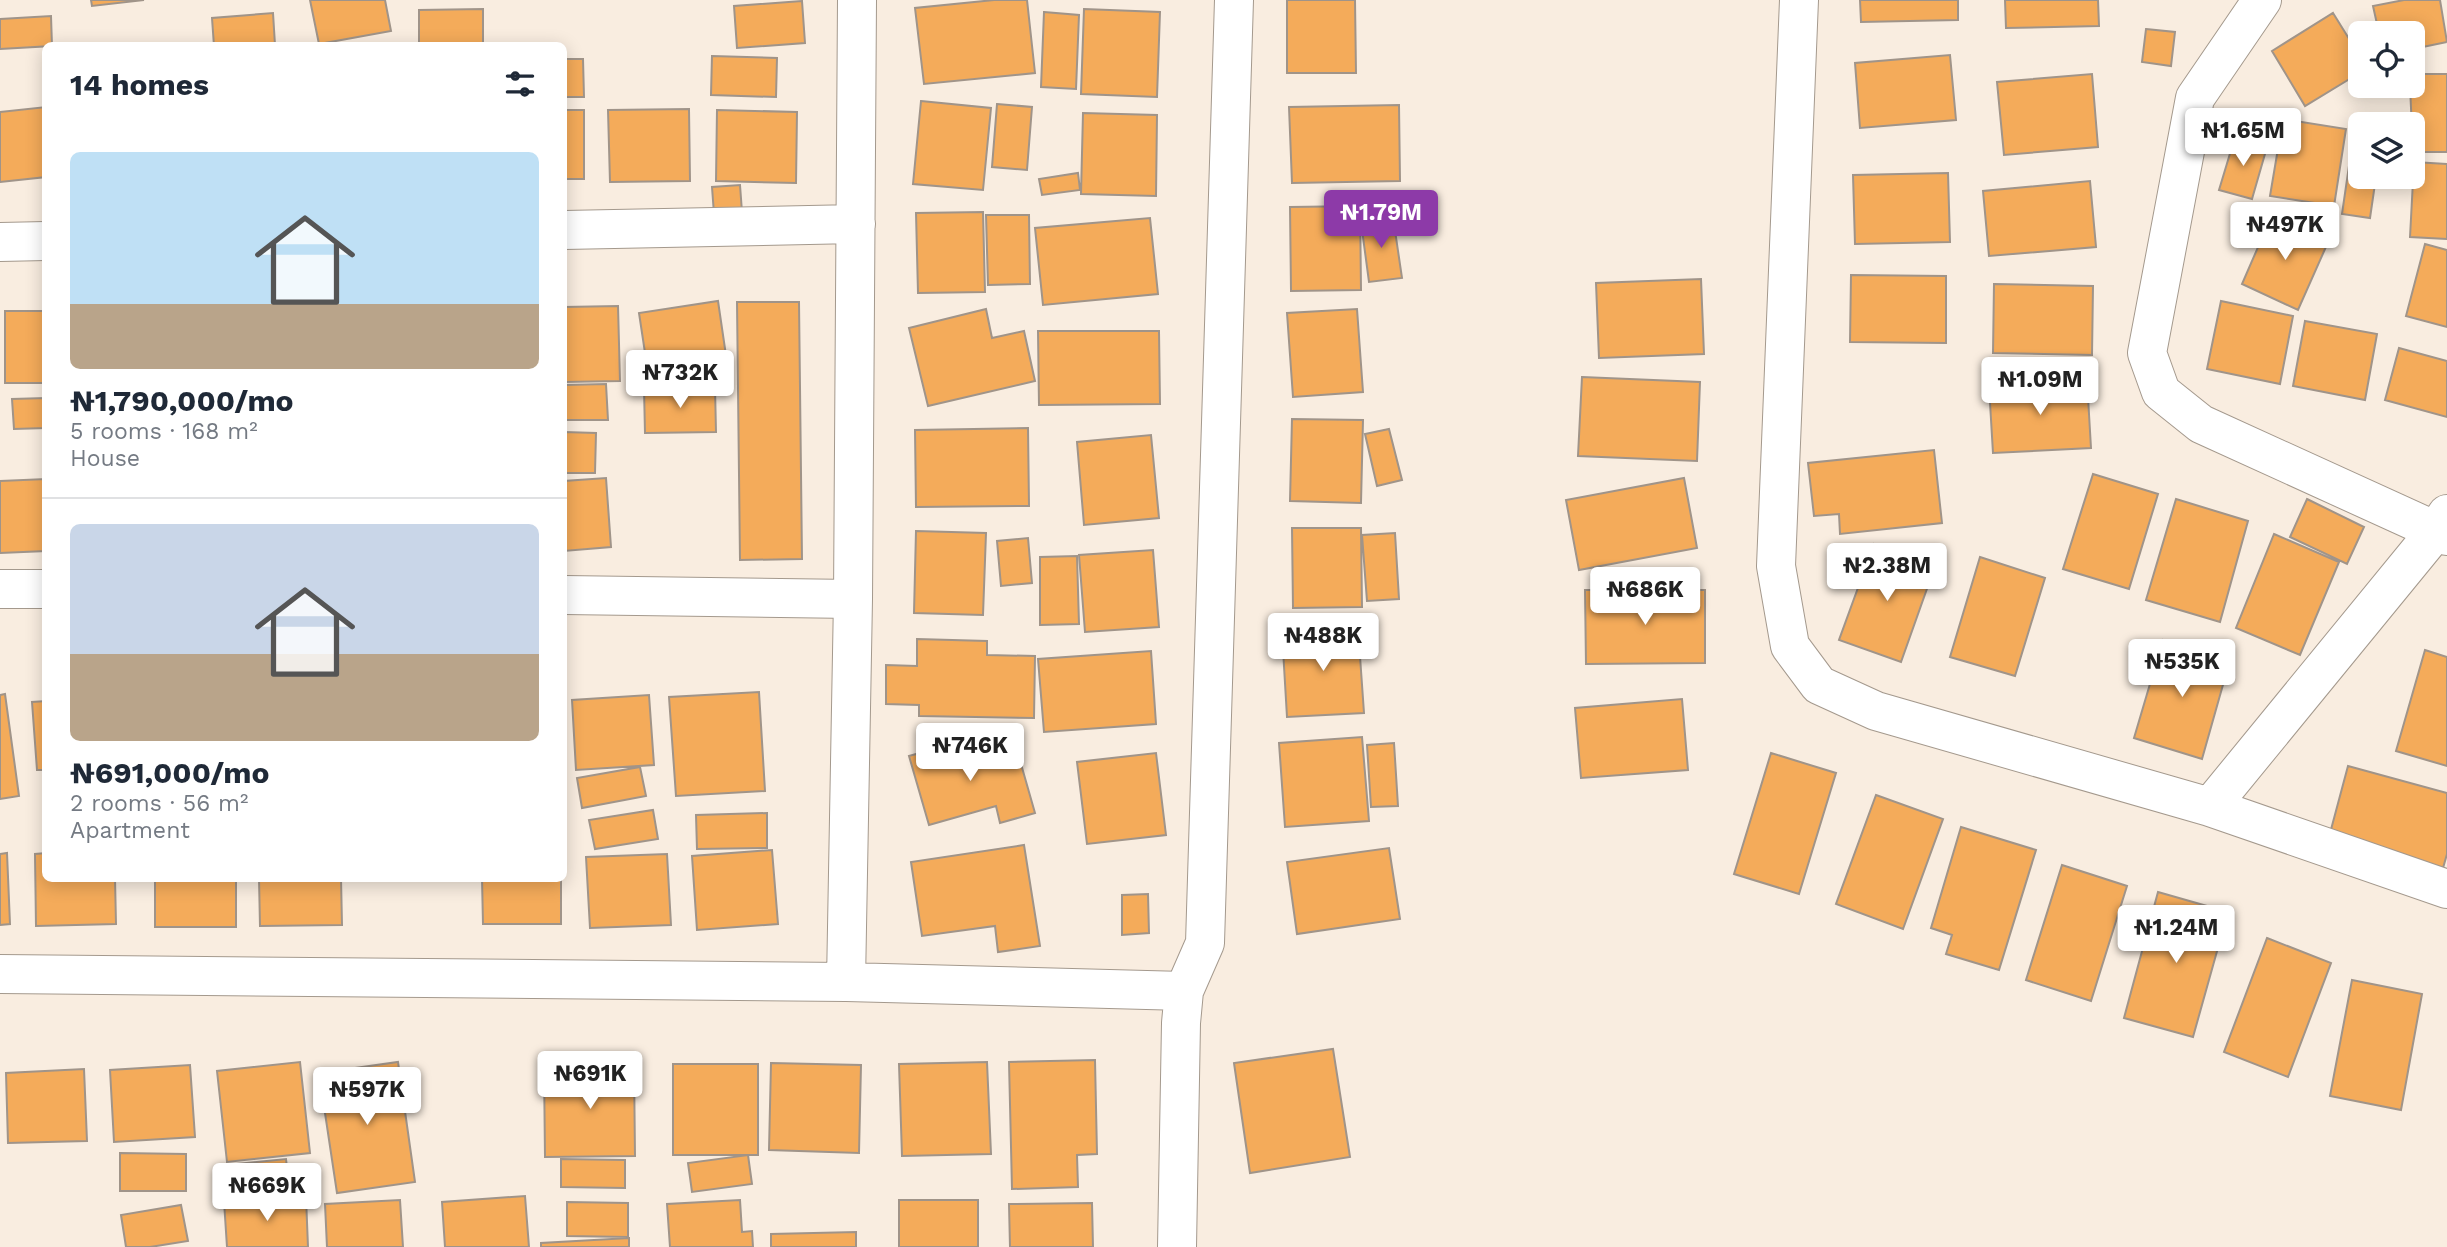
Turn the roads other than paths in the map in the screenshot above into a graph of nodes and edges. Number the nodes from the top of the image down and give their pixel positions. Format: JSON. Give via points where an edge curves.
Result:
{"nodes":[{"id":1,"x":857,"y":0,"type":"edge"},
{"id":2,"x":1234,"y":0,"type":"edge"},
{"id":3,"x":1799,"y":0,"type":"edge"},
{"id":4,"x":2262,"y":0,"type":"edge"},
{"id":5,"x":856,"y":223,"type":"junction"},
{"id":6,"x":567,"y":230,"type":"edge"},
{"id":7,"x":42,"y":241,"type":"edge"},
{"id":8,"x":0,"y":242,"type":"edge"},
{"id":9,"x":2443,"y":527,"type":"edge"},
{"id":10,"x":0,"y":589,"type":"edge"},
{"id":11,"x":42,"y":589,"type":"edge"},
{"id":12,"x":567,"y":595,"type":"edge"},
{"id":13,"x":853,"y":599,"type":"junction"},
{"id":14,"x":2210,"y":807,"type":"junction"},
{"id":15,"x":2447,"y":889,"type":"edge"},
{"id":16,"x":0,"y":974,"type":"edge"},
{"id":17,"x":846,"y":982,"type":"junction"},
{"id":18,"x":1184,"y":991,"type":"junction"},
{"id":19,"x":1177,"y":1247,"type":"edge"}],
"edges":[{"from":1,"to":5,"type":"street"},
{"from":2,"to":18,"type":"street","via":[[1205,943]]},
{"from":3,"to":14,"type":"street","via":[[1776,566],[1790,646],[1819,685],[1877,711]]},
{"from":4,"to":9,"type":"street","via":[[2195,98],[2147,353],[2161,392],[2201,424]]},
{"from":5,"to":6,"type":"street"},
{"from":5,"to":13,"type":"street"},
{"from":7,"to":8,"type":"street"},
{"from":9,"to":14,"type":"street"},
{"from":10,"to":11,"type":"street"},
{"from":12,"to":13,"type":"street"},
{"from":13,"to":17,"type":"street"},
{"from":14,"to":15,"type":"street"},
{"from":16,"to":17,"type":"street"},
{"from":17,"to":18,"type":"street"},
{"from":18,"to":19,"type":"street"}]}
